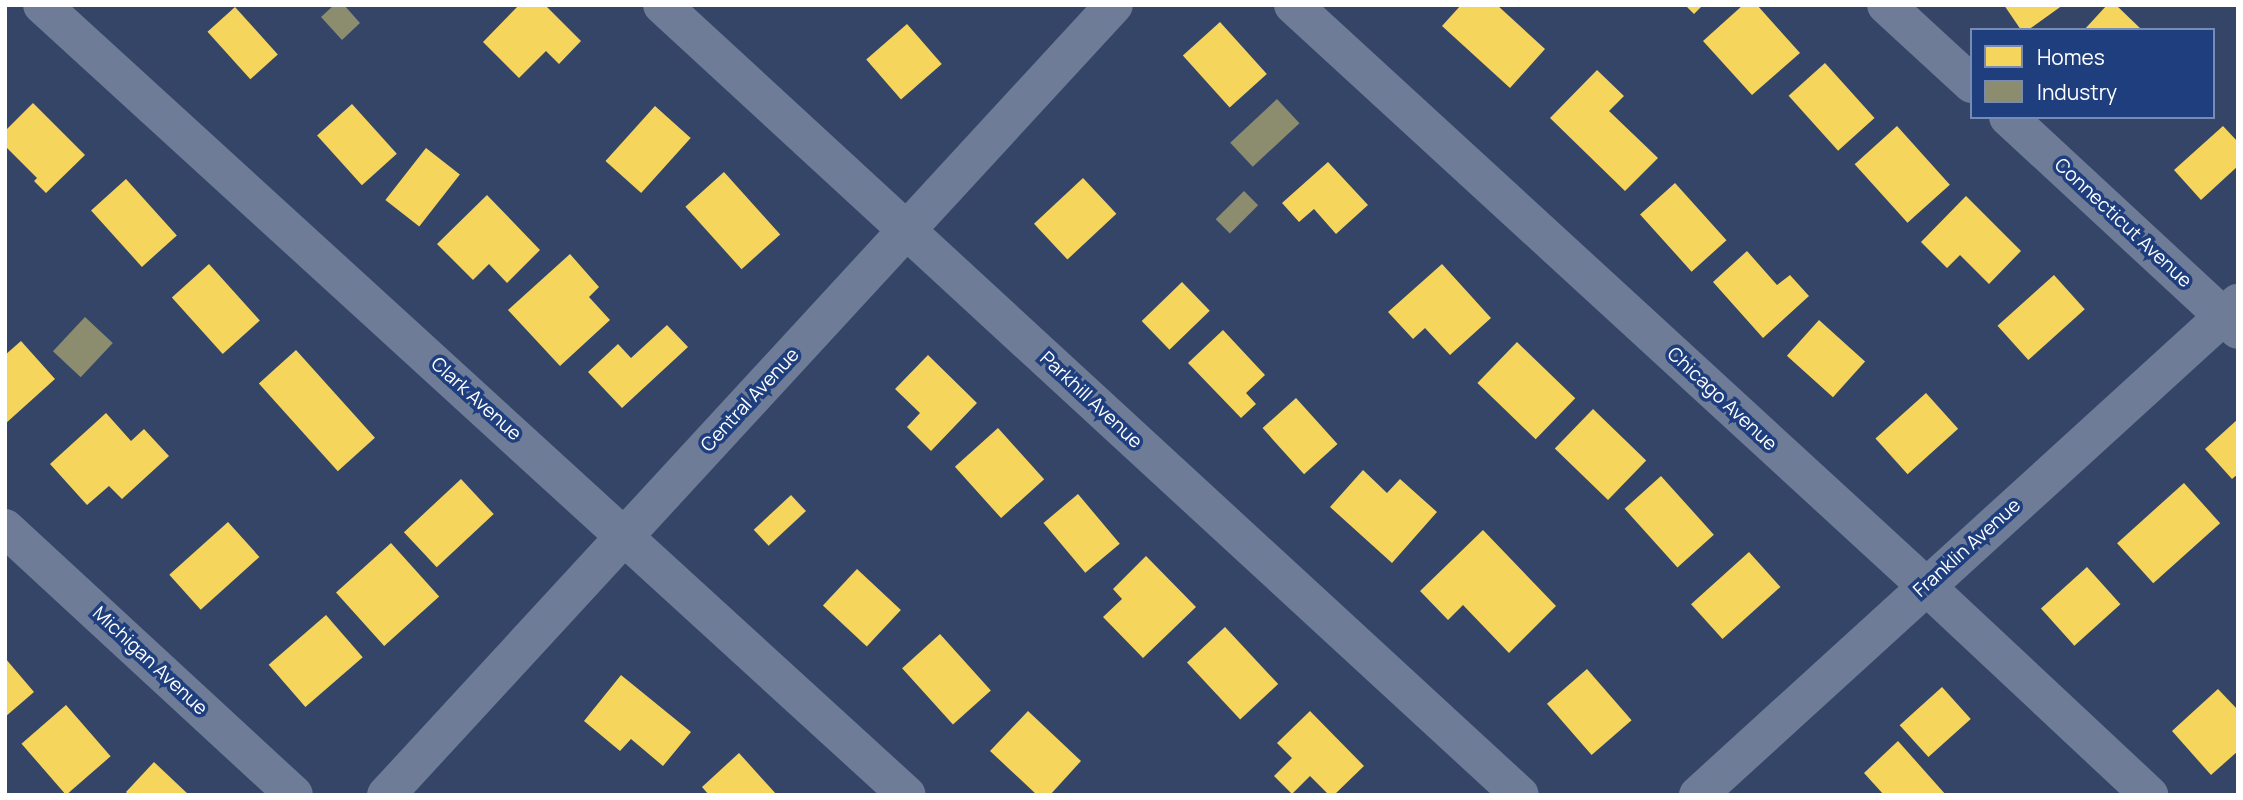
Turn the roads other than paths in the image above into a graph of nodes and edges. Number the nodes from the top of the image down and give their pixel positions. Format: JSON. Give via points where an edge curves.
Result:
{"nodes":[{"id":1,"x":42,"y":5,"type":"edge"},
{"id":2,"x":662,"y":5,"type":"edge"},
{"id":3,"x":1114,"y":5,"type":"edge"},
{"id":4,"x":1293,"y":5,"type":"edge"},
{"id":5,"x":1886,"y":5,"type":"edge"},
{"id":6,"x":1970,"y":82,"type":"edge"},
{"id":7,"x":2010,"y":119,"type":"edge"},
{"id":8,"x":907,"y":230,"type":"junction"},
{"id":9,"x":2233,"y":316,"type":"edge"},
{"id":10,"x":5,"y":528,"type":"edge"},
{"id":11,"x":626,"y":535,"type":"junction"},
{"id":12,"x":1926,"y":586,"type":"junction"},
{"id":13,"x":294,"y":795,"type":"edge"},
{"id":14,"x":386,"y":795,"type":"edge"},
{"id":15,"x":907,"y":795,"type":"edge"},
{"id":16,"x":1520,"y":795,"type":"edge"},
{"id":17,"x":1698,"y":795,"type":"edge"},
{"id":18,"x":2149,"y":795,"type":"edge"}],
"edges":[{"from":1,"to":11,"type":"street","name":"Clark Avenue"},
{"from":2,"to":8,"type":"street","name":"Parkhill Avenue"},
{"from":3,"to":8,"type":"street","name":"Central Avenue"},
{"from":4,"to":12,"type":"street","name":"Chicago Avenue"},
{"from":5,"to":6,"type":"street"},
{"from":7,"to":9,"type":"street","name":"Connecticut Avenue"},
{"from":8,"to":11,"type":"street","name":"Central Avenue"},
{"from":8,"to":16,"type":"street","name":"Parkhill Avenue"},
{"from":9,"to":12,"type":"street","name":"Franklin Avenue"},
{"from":10,"to":13,"type":"street","name":"Michigan Avenue"},
{"from":11,"to":14,"type":"street","name":"Central Avenue"},
{"from":11,"to":15,"type":"street","name":"Clark Avenue"},
{"from":12,"to":17,"type":"street","name":"Franklin Avenue"},
{"from":12,"to":18,"type":"street","name":"Chicago Avenue"}]}
